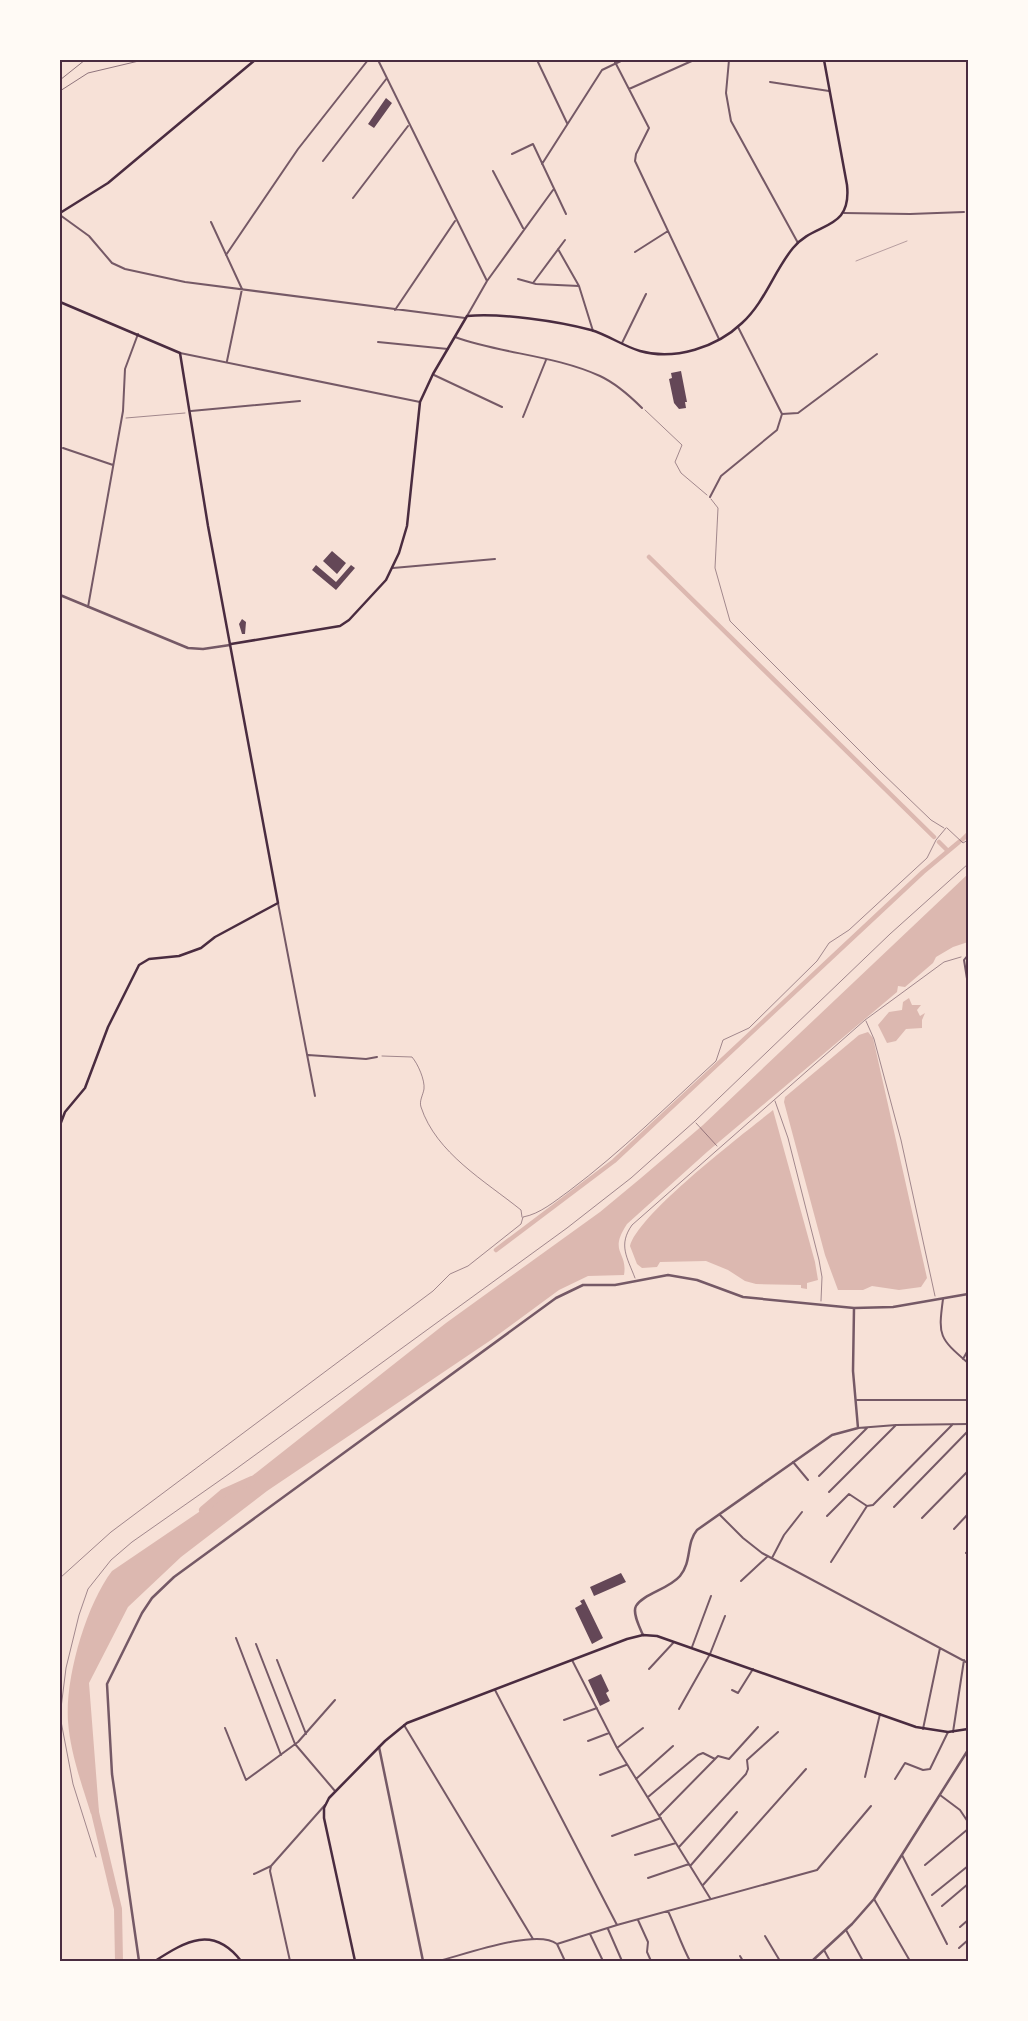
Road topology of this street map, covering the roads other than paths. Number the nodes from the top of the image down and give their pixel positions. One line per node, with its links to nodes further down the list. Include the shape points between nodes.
1 (255, 60): 24 (main road, via 108,183)
2 (368, 60): 35 (street, via 298,149)
3 (378, 60): 10 (street)
4 (537, 60): 14 (street)
5 (623, 60): 9 (street)
6 (694, 60): 12 (street)
7 (729, 60): 32 (street, via 726,93 731,121)
8 (824, 60): 13 (main road)
9 (615, 62): 12 (street); 14 (street, via 602,70)
10 (387, 78): 15 (street); 17 (street)
11 (770, 82): 13 (street)
12 (629, 89): 29 (street, via 649,128 635,160)
13 (829, 91): 23 (main road, via 848,185)
14 (568, 124): 18 (street)
15 (408, 125): 21 (street); 26 (street)
16 (512, 154): 18 (street, via 533,144)
17 (323, 161)
18 (542, 164): 20 (street)
19 (493, 171): 28 (street)
20 (553, 190): 25 (street); 28 (street)
21 (353, 198)
22 (964, 212): 23 (street)
23 (844, 213): 32 (main road)
24 (60, 214): 41 (street, via 88,236 112,263 125,269 186,282)
25 (566, 214)
26 (456, 221): 38 (street); 44 (street)
27 (211, 222): 35 (street)
28 (524, 229): 38 (street)
29 (668, 230): 34 (street); 50 (street)
30 (565, 240): 33 (street)
31 (907, 241): 36 (lane)
32 (798, 243): 46 (main road, via 756,308)
33 (558, 250): 39 (street); 40 (street)
34 (635, 252)
35 (226, 255): 41 (street)
36 (856, 261)
37 (518, 279): 39 (street)
38 (487, 281): 45 (street)
39 (533, 283): 40 (street)
40 (579, 286): 47 (street)
41 (242, 289): 44 (street); 57 (street)
42 (646, 294): 52 (street)
43 (60, 302): 48 (main road)
44 (395, 310): 45 (street)
45 (467, 317): 47 (main road, via 502,317); 49 (main road)
46 (738, 327): 50 (main road); 64 (street)
47 (593, 331): 52 (main road)
48 (138, 334): 54 (main road); 67 (street, via 125,369 122,418)
49 (455, 338): 53 (main road); 56 (street)
50 (719, 339): 52 (main road, via 696,350 675,353 642,351)
51 (378, 342): 53 (street)
52 (622, 343)
53 (448, 350): 58 (main road)
54 (180, 353): 57 (street); 63 (main road)
55 (877, 354): 64 (street, via 798,413)
56 (546, 360): 62 (street, via 610,381); 65 (street)
57 (227, 362): 60 (street)
58 (433, 374): 60 (main road); 61 (street)
59 (300, 401): 63 (street)
60 (420, 402): 70 (main road, via 407,526)
61 (502, 407)
62 (642, 408)
63 (191, 412): 73 (main road, via 208,526)
64 (782, 414): 68 (street, via 777,430 721,476)
65 (523, 417)
66 (63, 448): 67 (street)
67 (114, 465): 72 (street)
68 (710, 498)
69 (496, 559): 70 (street)
70 (392, 568): 73 (main road, via 378,589 340,626)
71 (60, 595): 72 (street)
72 (88, 608): 73 (street, via 188,648)
73 (232, 644): 74 (main road)
74 (278, 903): 77 (street); 80 (main road, via 201,948 179,956 149,959 139,965 112,1019 89,1080 81,1095 65,1112)
75 (967, 956): 76 (street)
76 (968, 985)
77 (308, 1055): 78 (street); 79 (street)
78 (378, 1057)
79 (315, 1096)
80 (60, 1125)
81 (968, 1294): 82 (street)
82 (943, 1299): 83 (street, via 887,1308); 85 (street, via 940,1332)
83 (854, 1308): 87 (street, via 853,1371); 201 (street, via 743,1297 676,1275 615,1285 583,1285 556,1298 164,1585 146,1605 112,1670 106,1691 114,1783)
84 (968, 1350): 85 (street)
85 (963, 1359): 86 (street)
86 (968, 1363)
87 (857, 1400): 88 (street); 92 (street)
88 (968, 1400)
89 (953, 1424): 90 (street); 91 (street); 100 (street, via 872,1505)
90 (968, 1424)
91 (896, 1425): 93 (street); 99 (street)
92 (858, 1428): 93 (street); 95 (street, via 834,1433)
93 (867, 1428): 97 (street)
94 (968, 1431): 101 (street)
95 (793, 1462): 98 (street); 103 (street)
96 (968, 1471): 106 (street)
97 (819, 1476)
98 (808, 1480)
99 (829, 1492)
100 (867, 1506): 105 (street, via 849,1494); 110 (street)
101 (894, 1507)
102 (802, 1512): 109 (street, via 784,1535)
103 (719, 1514): 108 (street, via 743,1538); 114 (street, via 694,1534 688,1563 678,1579 635,1606)
104 (968, 1514): 107 (street)
105 (827, 1516)
106 (922, 1518)
107 (954, 1529)
108 (768, 1556): 109 (street); 111 (street)
109 (772, 1558): 119 (street)
110 (831, 1562)
111 (741, 1581)
112 (711, 1596): 118 (street)
113 (725, 1616): 120 (street)
114 (642, 1635): 116 (main road); 122 (main road)
115 (236, 1638): 151 (street)
116 (674, 1641): 118 (main road); 125 (street)
117 (256, 1644): 146 (street)
118 (692, 1648): 120 (main road)
119 (940, 1648): 123 (street); 139 (street)
120 (710, 1654): 126 (main road); 131 (street)
121 (277, 1660): 144 (street)
122 (572, 1660): 127 (main road); 130 (street)
123 (964, 1660): 124 (street); 142 (street)
124 (968, 1663)
125 (649, 1669)
126 (754, 1669): 128 (street, via 738,1693); 132 (main road)
127 (495, 1690): 134 (main road); 188 (street)
128 (732, 1690)
129 (335, 1700): 144 (street)
130 (597, 1708): 133 (street); 143 (street)
131 (679, 1709)
132 (880, 1714): 139 (main road); 156 (street)
133 (564, 1720)
134 (404, 1726): 148 (main road); 194 (street)
135 (758, 1727): 152 (street, via 729,1759 719,1756)
136 (225, 1728): 151 (street, via 246,1780)
137 (643, 1728): 149 (street)
138 (968, 1728): 142 (main road)
139 (924, 1729): 141 (main road)
140 (778, 1732): 170 (street, via 747,1760 746,1774)
141 (948, 1732): 142 (main road); 157 (street, via 930,1769 923,1770 905,1763)
142 (953, 1732)
143 (610, 1733): 145 (street); 149 (street)
144 (306, 1734): 146 (street)
145 (588, 1741)
146 (295, 1744): 151 (street); 159 (street)
147 (672, 1746): 158 (street)
148 (379, 1747): 159 (main road); 206 (street)
149 (617, 1748): 153 (street)
150 (968, 1750): 160 (street)
151 (281, 1755)
152 (715, 1759): 161 (street, via 698,1755); 165 (street)
153 (627, 1764): 155 (street); 158 (street)
154 (806, 1769): 180 (street)
155 (600, 1775)
156 (865, 1777)
157 (896, 1778)
158 (636, 1779): 161 (street)
159 (336, 1791): 162 (main road)
160 (940, 1795): 166 (street, via 960,1810); 171 (street)
161 (648, 1797): 165 (street)
162 (325, 1805): 175 (street); 205 (main road)
163 (871, 1806): 182 (street, via 817,1870)
164 (737, 1812): 173 (street)
165 (660, 1817): 168 (street); 169 (street)
166 (968, 1822)
167 (968, 1829): 174 (street)
168 (612, 1836)
169 (676, 1843): 170 (street); 172 (street)
170 (679, 1847): 173 (street)
171 (902, 1855): 183 (street); 197 (street)
172 (635, 1856)
173 (690, 1865): 178 (street); 180 (street)
174 (926, 1865)
175 (271, 1866): 177 (street); 204 (street)
176 (968, 1866): 181 (street)
177 (254, 1874)
178 (648, 1878)
179 (968, 1884): 184 (street)
180 (703, 1885): 182 (street)
181 (932, 1896)
182 (711, 1898): 185 (street)
183 (874, 1899): 191 (street); 218 (street)
184 (942, 1906)
185 (668, 1911): 186 (street); 212 (street)
186 (638, 1920): 188 (street); 211 (street, via 648,1942 647,1952)
187 (968, 1920): 189 (street)
188 (617, 1925): 190 (street)
189 (960, 1927)
190 (608, 1928): 192 (street); 210 (street)
191 (846, 1930): 199 (street); 217 (street)
192 (590, 1934): 196 (street); 209 (street)
193 (766, 1936): 214 (street)
194 (533, 1939): 196 (street); 207 (street)
195 (968, 1940): 198 (street)
196 (557, 1944): 208 (street)
197 (947, 1944)
198 (959, 1948)
199 (824, 1950): 215 (street); 216 (street)
200 (740, 1956): 213 (street)
201 (139, 1961)
202 (154, 1961): 203 (main road, via 180,1945 206,1940 226,1945)
203 (241, 1961)
204 (290, 1961)
205 (355, 1961)
206 (423, 1961)
207 (438, 1961)
208 (565, 1961)
209 (603, 1961)
210 (622, 1961)
211 (651, 1961)
212 (690, 1961)
213 (743, 1961)
214 (780, 1961)
215 (812, 1961)
216 (830, 1961)
217 (863, 1961)
218 (910, 1961)

